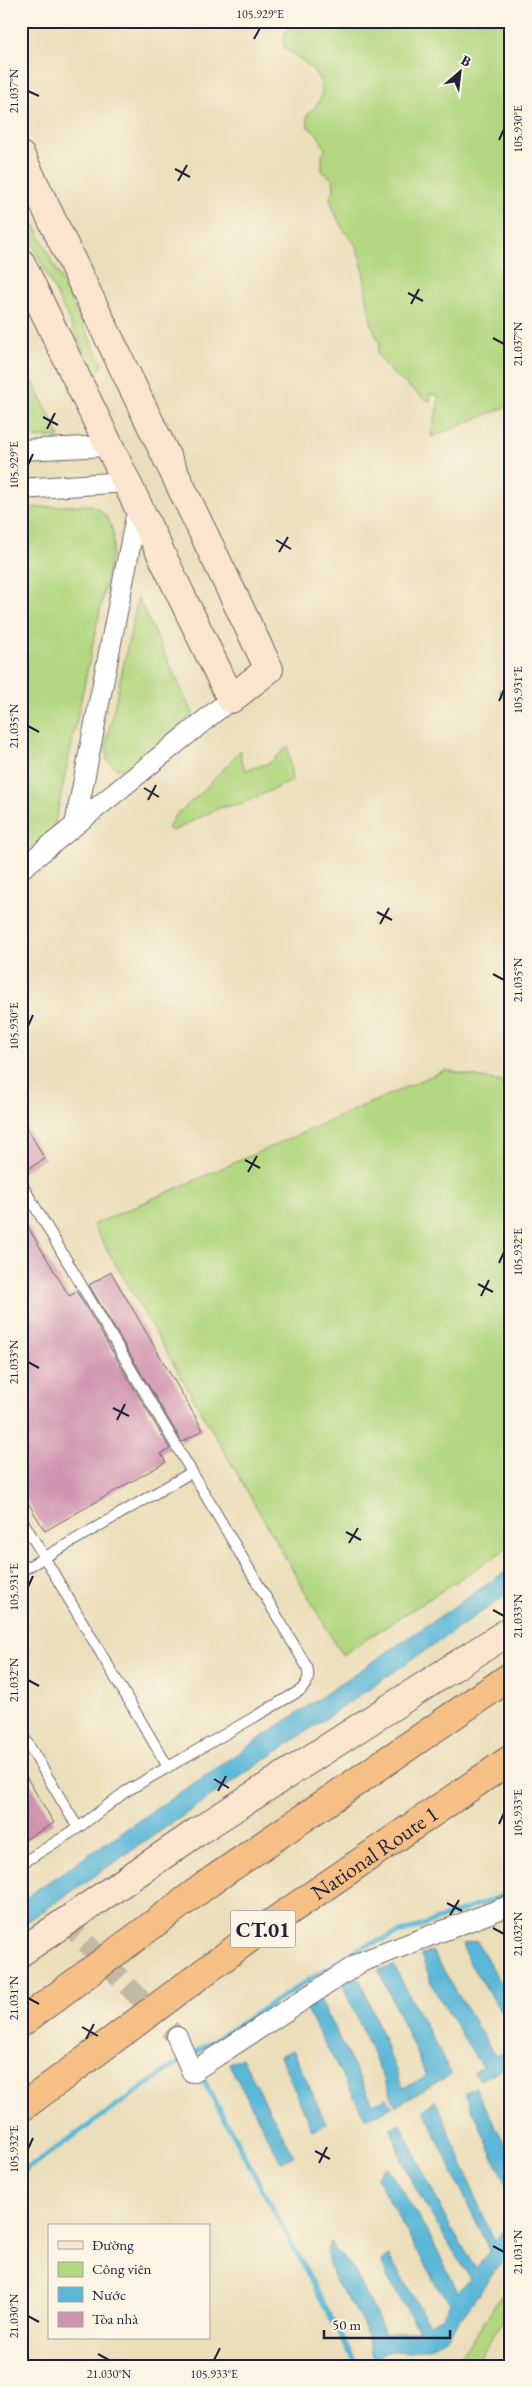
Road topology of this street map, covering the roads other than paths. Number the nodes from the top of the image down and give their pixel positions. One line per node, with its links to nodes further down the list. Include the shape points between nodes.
1 (21, 156): 8 (main road, via 269,669)
2 (21, 263): 3 (main road)
3 (109, 446): 4 (street); 5 (main road)
4 (21, 450)
5 (127, 482): 6 (street); 7 (main road)
6 (21, 489)
7 (138, 506): 8 (main road); 9 (street)
8 (231, 699): 9 (street)
9 (75, 825): 10 (street)
10 (21, 869)
11 (21, 1183): 12 (lane)
12 (192, 1472): 14 (lane); 20 (lane, via 309,1675 301,1690)
13 (21, 1518): 14 (lane)
14 (45, 1558): 15 (lane); 20 (lane)
15 (21, 1571)
16 (511, 1630): 24 (main road, via 200,1830)
17 (511, 1676): 25 (highway, via 214,1880)
18 (21, 1732): 21 (lane)
19 (511, 1759): 27 (highway, National Route 1 / CT.01, via 254,1935)
20 (168, 1767): 21 (lane, via 125,1792)
21 (78, 1828): 22 (lane)
22 (21, 1864)
23 (511, 1905): 26 (street, via 361,1962 192,2072)
24 (21, 1952)
25 (21, 2023)
26 (177, 2037)
27 (21, 2108)

